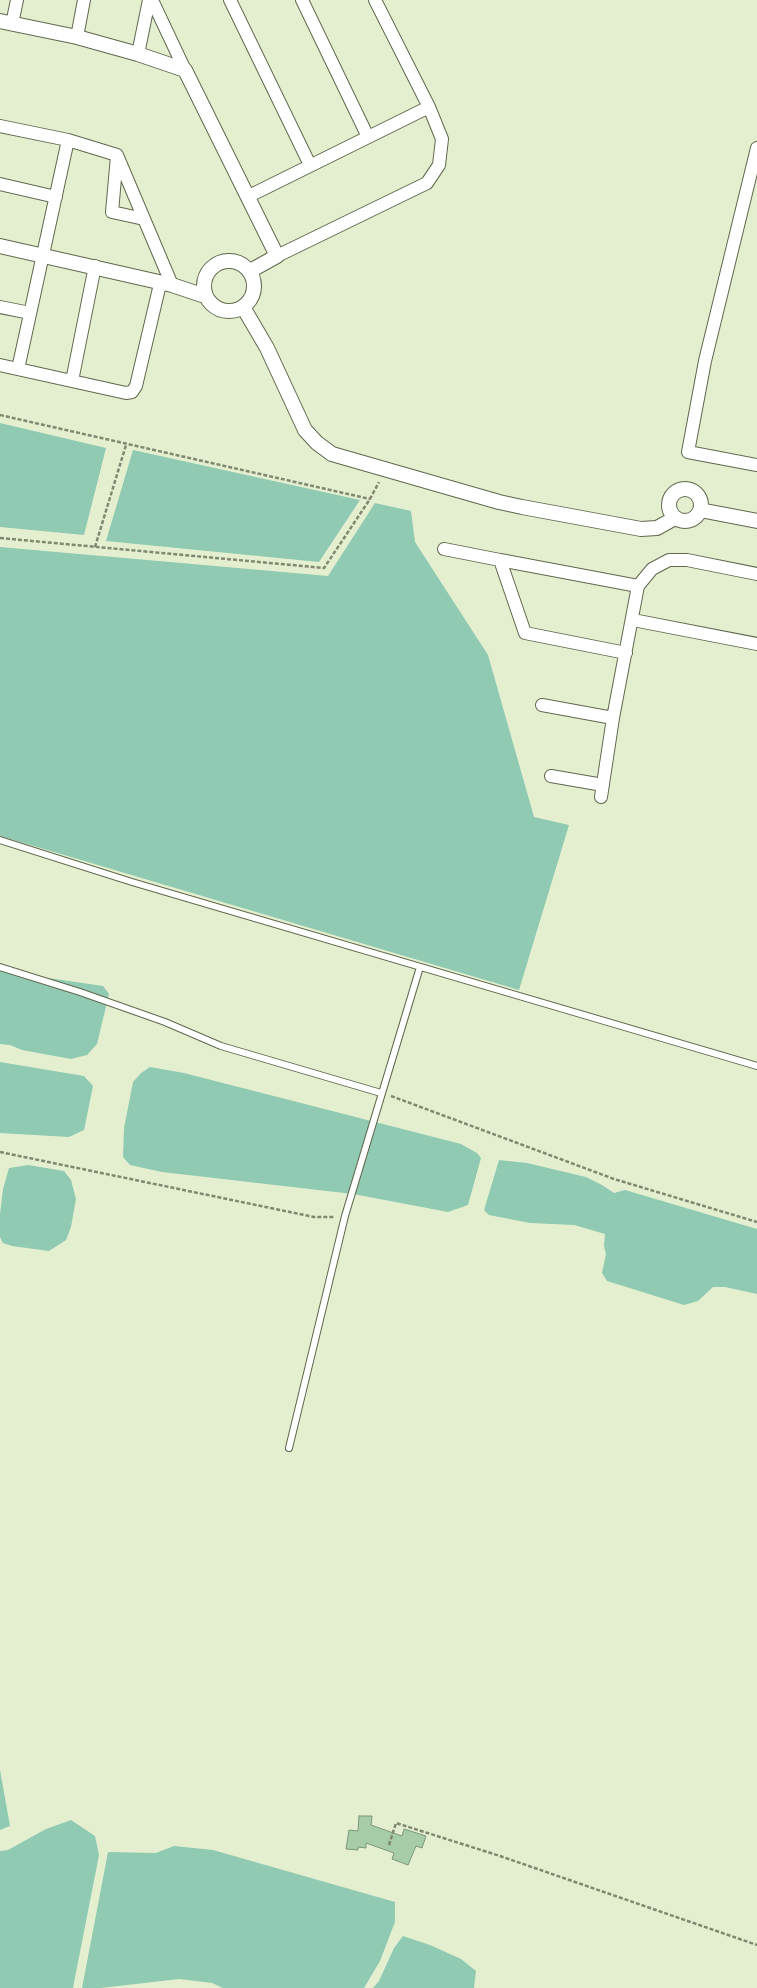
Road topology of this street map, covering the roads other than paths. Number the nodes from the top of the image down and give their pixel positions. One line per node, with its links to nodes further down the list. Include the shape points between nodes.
1 (17, 0): 8 (street)
2 (84, 0): 9 (street)
3 (149, 0): 10 (street)
4 (152, 0): 11 (street)
5 (230, 0): 18 (street)
6 (302, 0): 14 (street)
7 (375, 0): 12 (street)
8 (6, 23): 9 (street)
9 (77, 37): 10 (street)
10 (138, 54): 11 (street)
11 (185, 70): 21 (street)
12 (429, 107): 14 (street); 25 (street, via 442,139 439,165 427,183)
13 (0, 126): 15 (street)
14 (368, 137): 18 (street)
15 (68, 140): 17 (street); 20 (street)
16 (757, 148): 36 (street, via 704,361 688,452)
17 (117, 155): 22 (street); 22 (street, via 112,212)
18 (310, 165): 21 (street)
19 (0, 184): 20 (street)
20 (56, 196): 24 (street)
21 (249, 196): 25 (street)
22 (144, 219): 28 (street)
23 (0, 246): 24 (street)
24 (43, 255): 26 (street); 32 (street)
25 (277, 256): 27 (street)
26 (95, 266): 28 (street); 35 (street)
27 (250, 271): 29 (street, via 236,261 220,262 208,273 204,281); 31 (street, via 254,290 249,302)
28 (166, 285): 29 (street); 35 (street, via 132,392 126,393)
29 (206, 296): 31 (street, via 212,305 219,309 236,311)
30 (0, 307): 32 (street)
31 (243, 307): 38 (street, via 267,348 305,430 332,454 499,502 641,529 657,528)
32 (30, 313): 34 (street)
33 (0, 365): 34 (street)
34 (18, 369): 35 (street)
35 (72, 381)
36 (757, 465)
37 (700, 510): 38 (street, via 692,519 686,521); 38 (street, via 696,494 684,489 677,491 669,501 669,508); 39 (street)
38 (675, 518)
39 (757, 521)
40 (444, 549): 41 (street)
41 (500, 560): 43 (street); 46 (street, via 525,633)
42 (757, 574): 43 (street, via 687,560 669,560 652,569)
43 (638, 586): 44 (street)
44 (633, 620): 45 (street); 46 (street)
45 (757, 644)
46 (626, 653): 48 (street)
47 (542, 705): 48 (street)
48 (613, 718): 49 (street, via 602,791)
49 (551, 776)
50 (0, 840): 51 (lane, via 139,884)
51 (420, 966): 53 (lane); 54 (lane)
52 (0, 967): 54 (lane, via 165,1022 221,1046)
53 (757, 1066)
54 (381, 1092): 55 (lane, via 345,1216)
55 (289, 1448)

